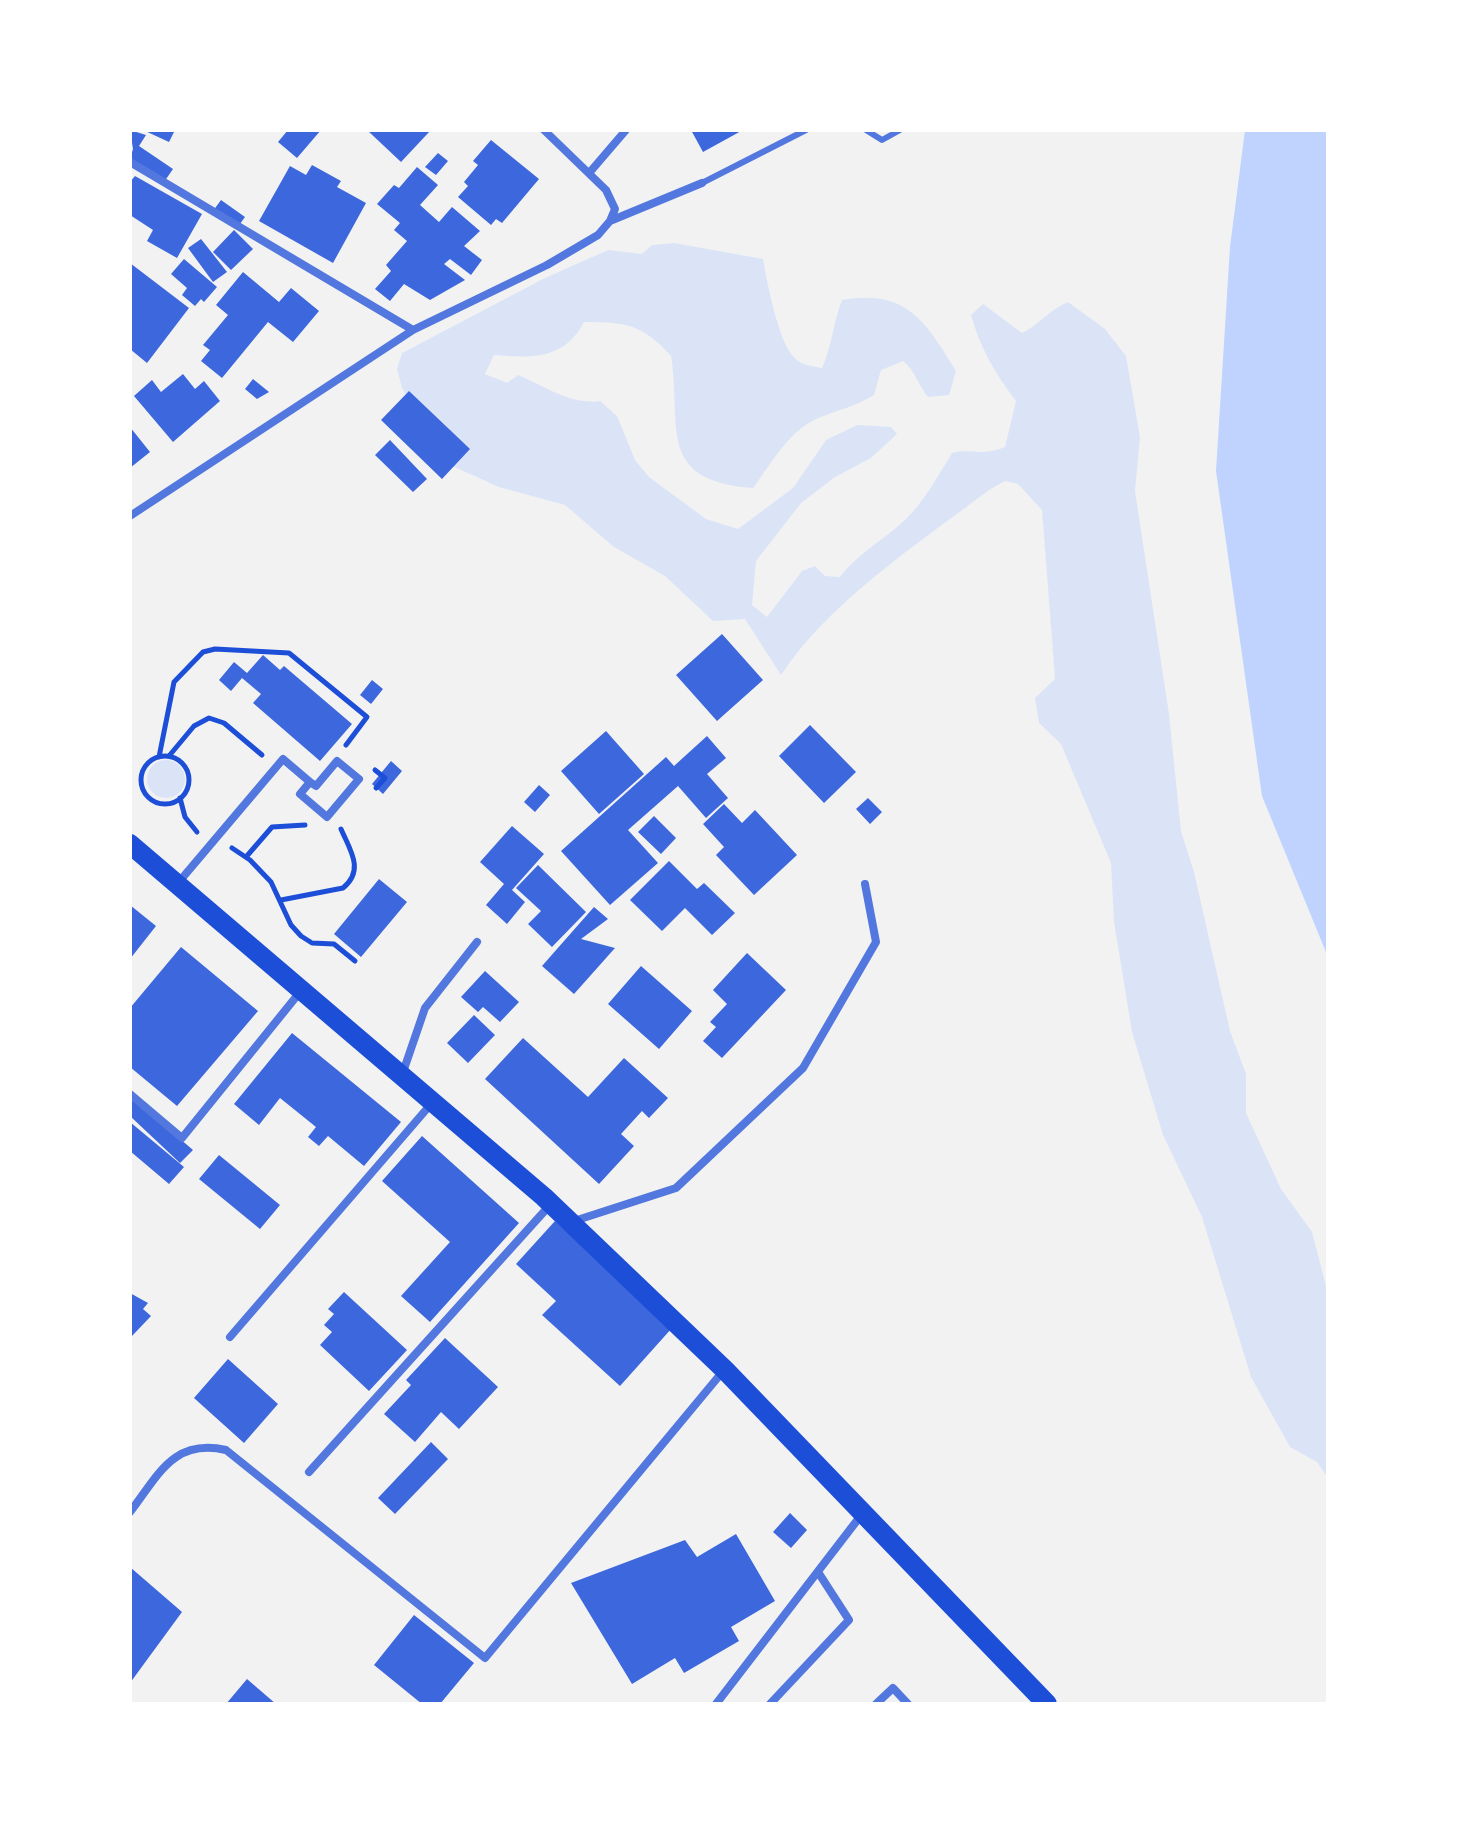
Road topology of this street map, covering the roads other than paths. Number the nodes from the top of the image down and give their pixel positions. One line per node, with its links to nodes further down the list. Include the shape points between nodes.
1 (544, 130): 7 (street)
2 (626, 130): 7 (street)
3 (806, 130): 8 (lane)
4 (866, 130): 5 (lane, via 882,140)
5 (900, 130)
6 (130, 162): 10 (street)
7 (590, 172): 9 (street, via 615,209)
8 (702, 183): 9 (street)
9 (610, 221): 10 (street, via 598,235 547,265)
10 (413, 330): 11 (street)
11 (130, 516)
12 (310, 782): 12 (street, via 316,786 337,761 359,779 327,817 300,794); 14 (street, via 283,759)
13 (130, 844): 14 (main road)
14 (177, 884): 17 (main road)
15 (865, 884): 22 (street, via 876,942 803,1068 676,1188)
16 (477, 942): 18 (street, via 425,1008)
17 (303, 988): 18 (main road); 19 (street, via 182,1138)
18 (402, 1075): 20 (main road)
19 (130, 1094)
20 (433, 1102): 21 (main road); 23 (street)
21 (551, 1204): 22 (main road); 25 (street)
22 (571, 1223): 24 (main road)
23 (230, 1337)
24 (725, 1370): 26 (street, via 485,1658 226,1450 204,1445 172,1459); 27 (main road)
25 (309, 1472)
26 (130, 1512)
27 (862, 1513): 28 (street); 33 (main road)
28 (818, 1572): 29 (street); 30 (street, via 849,1620)
29 (716, 1704)
30 (770, 1704)
31 (876, 1704): 32 (street, via 893,1688)
32 (908, 1704)
33 (1047, 1704)

